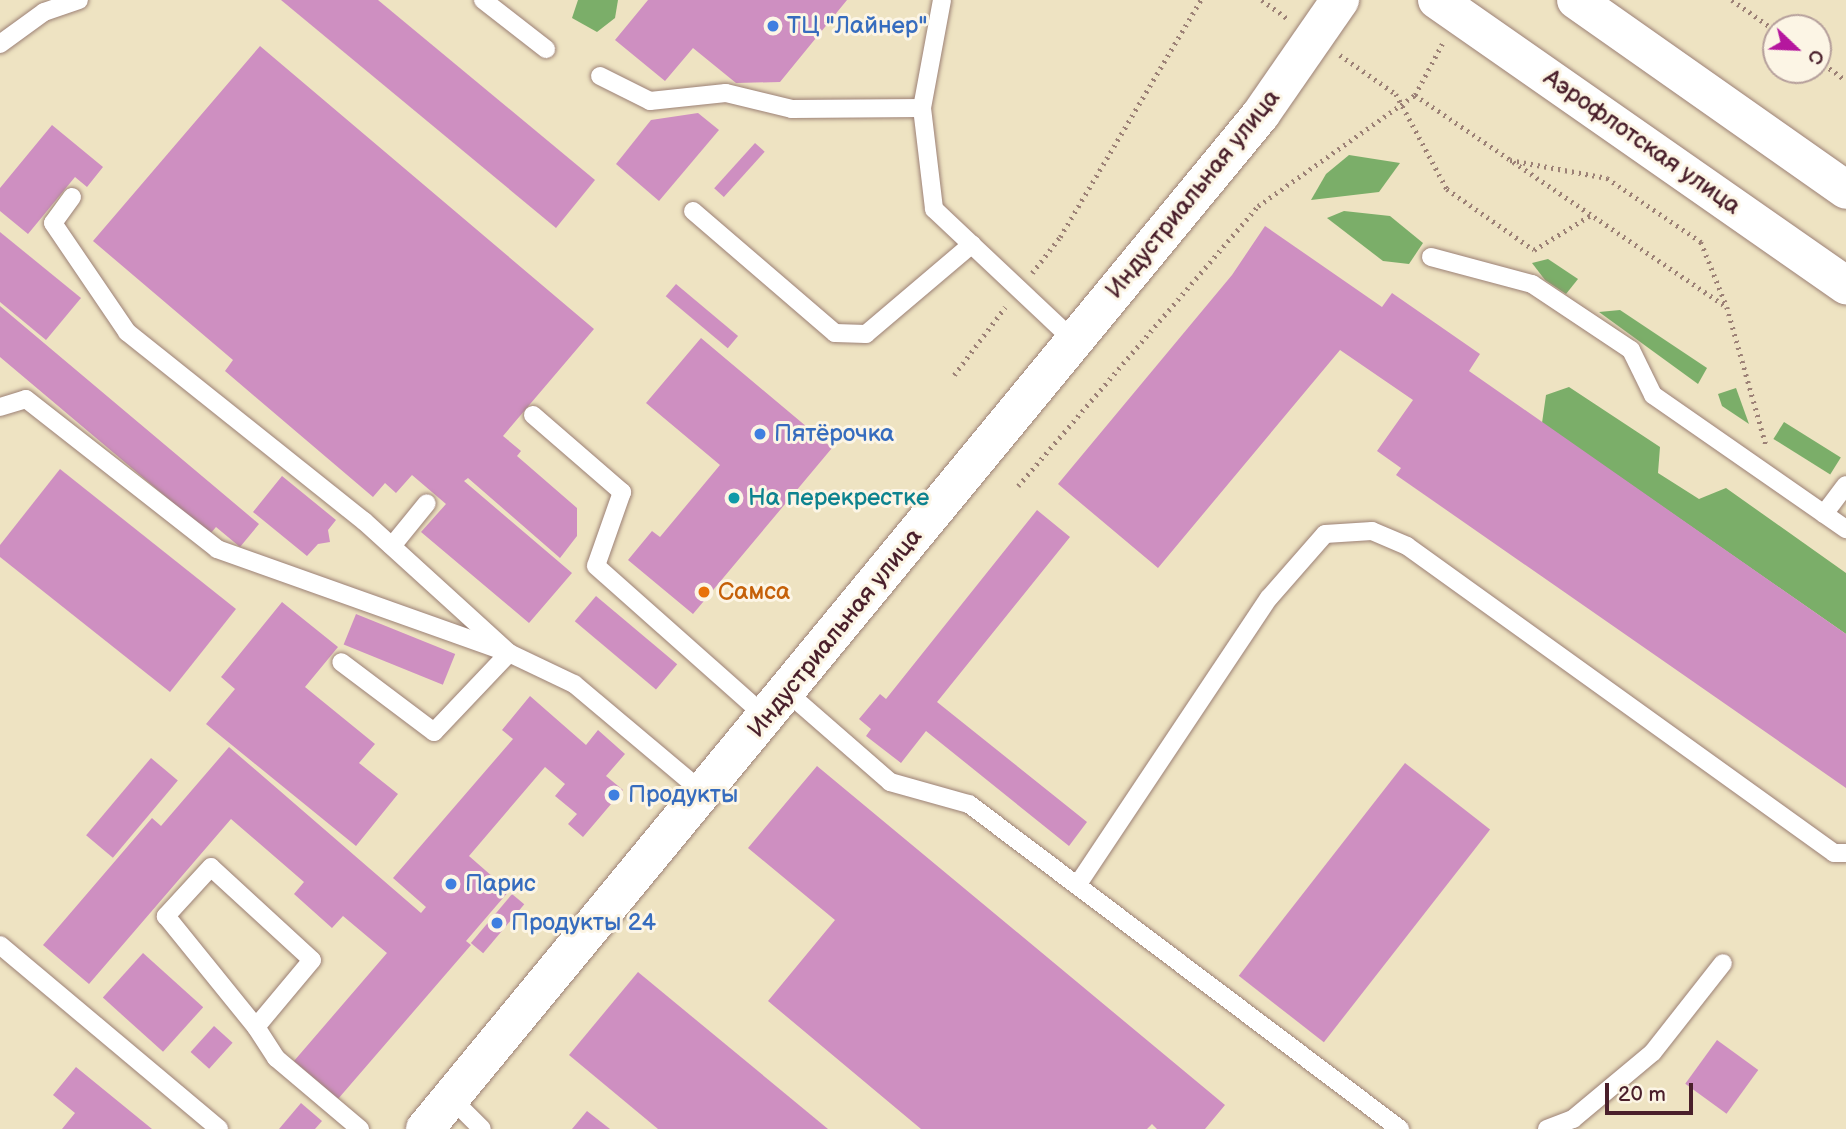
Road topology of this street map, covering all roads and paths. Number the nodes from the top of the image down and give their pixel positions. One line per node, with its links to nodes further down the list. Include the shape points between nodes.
1 (79, 0): 12 (lane, via 44,12)
2 (483, 0): 13 (lane)
3 (942, 0): 17 (lane)
4 (1201, 0): 26 (path, via 1060,237)
5 (1262, 0): 11 (path)
6 (1340, 0): 11 (main road, Индустриальная улица)
7 (1576, 0): 19 (main road)
8 (1732, 0): 10 (path)
9 (1447, 7): 15 (path); 25 (main road, Аэрофлотская улица)
10 (1762, 21)
11 (1317, 38): 16 (path, via 1396,94); 28 (main road, Индустриальная улица, via 1262,114)
12 (0, 44)
13 (546, 49)
14 (600, 76): 17 (lane, via 650,101 726,93 792,109)
15 (1415, 95): 16 (path); 18 (path)
16 (1401, 105): 22 (path, via 1447,189 1534,250); 34 (path, via 1258,206)
17 (922, 108): 23 (lane, via 934,209)
18 (1510, 160): 22 (path); 27 (path, via 1607,178 1701,242)
19 (1846, 190)
20 (72, 197): 38 (lane, via 53,223 127,332)
21 (693, 211): 23 (lane, via 835,333 866,334)
22 (1591, 215): 27 (path)
23 (972, 244): 26 (lane)
24 (1432, 257): 32 (lane, via 1532,284 1632,350 1653,395)
25 (1846, 285)
26 (1019, 288): 28 (lane); 29 (path)
27 (1727, 307): 32 (path)
28 (1073, 340): 41 (main road, Индустриальная улица)
29 (954, 375)
30 (0, 407): 39 (lane, via 26,399 217,549)
31 (533, 415): 41 (lane, via 622,492 596,566)
32 (1776, 481): 36 (lane)
33 (1846, 485): 36 (lane)
34 (1018, 486)
35 (427, 503): 38 (lane)
36 (1824, 514): 37 (lane)
37 (1846, 529)
38 (392, 546): 39 (lane)
39 (509, 653): 40 (lane, via 434,732); 42 (lane, via 574,684)
40 (341, 662)
41 (777, 705): 42 (main road, Индустриальная улица); 44 (lane, via 890,782 969,804)
42 (704, 793): 48 (main road, Индустриальная улица)
43 (1846, 853): 44 (lane, via 1834,853 1407,545 1372,531 1325,534 1269,598)
44 (1078, 884): 53 (lane)
45 (0, 945): 49 (lane)
46 (1723, 963): 54 (lane, via 1653,1052 1573,1119)
47 (256, 1027): 47 (lane, via 166,916 211,867 312,960); 50 (lane, via 276,1058)
48 (452, 1099): 51 (main road, Индустриальная улица); 52 (lane)
49 (219, 1129)
50 (360, 1129)
51 (425, 1129)
52 (482, 1129)
53 (1400, 1129)
54 (1547, 1129)

